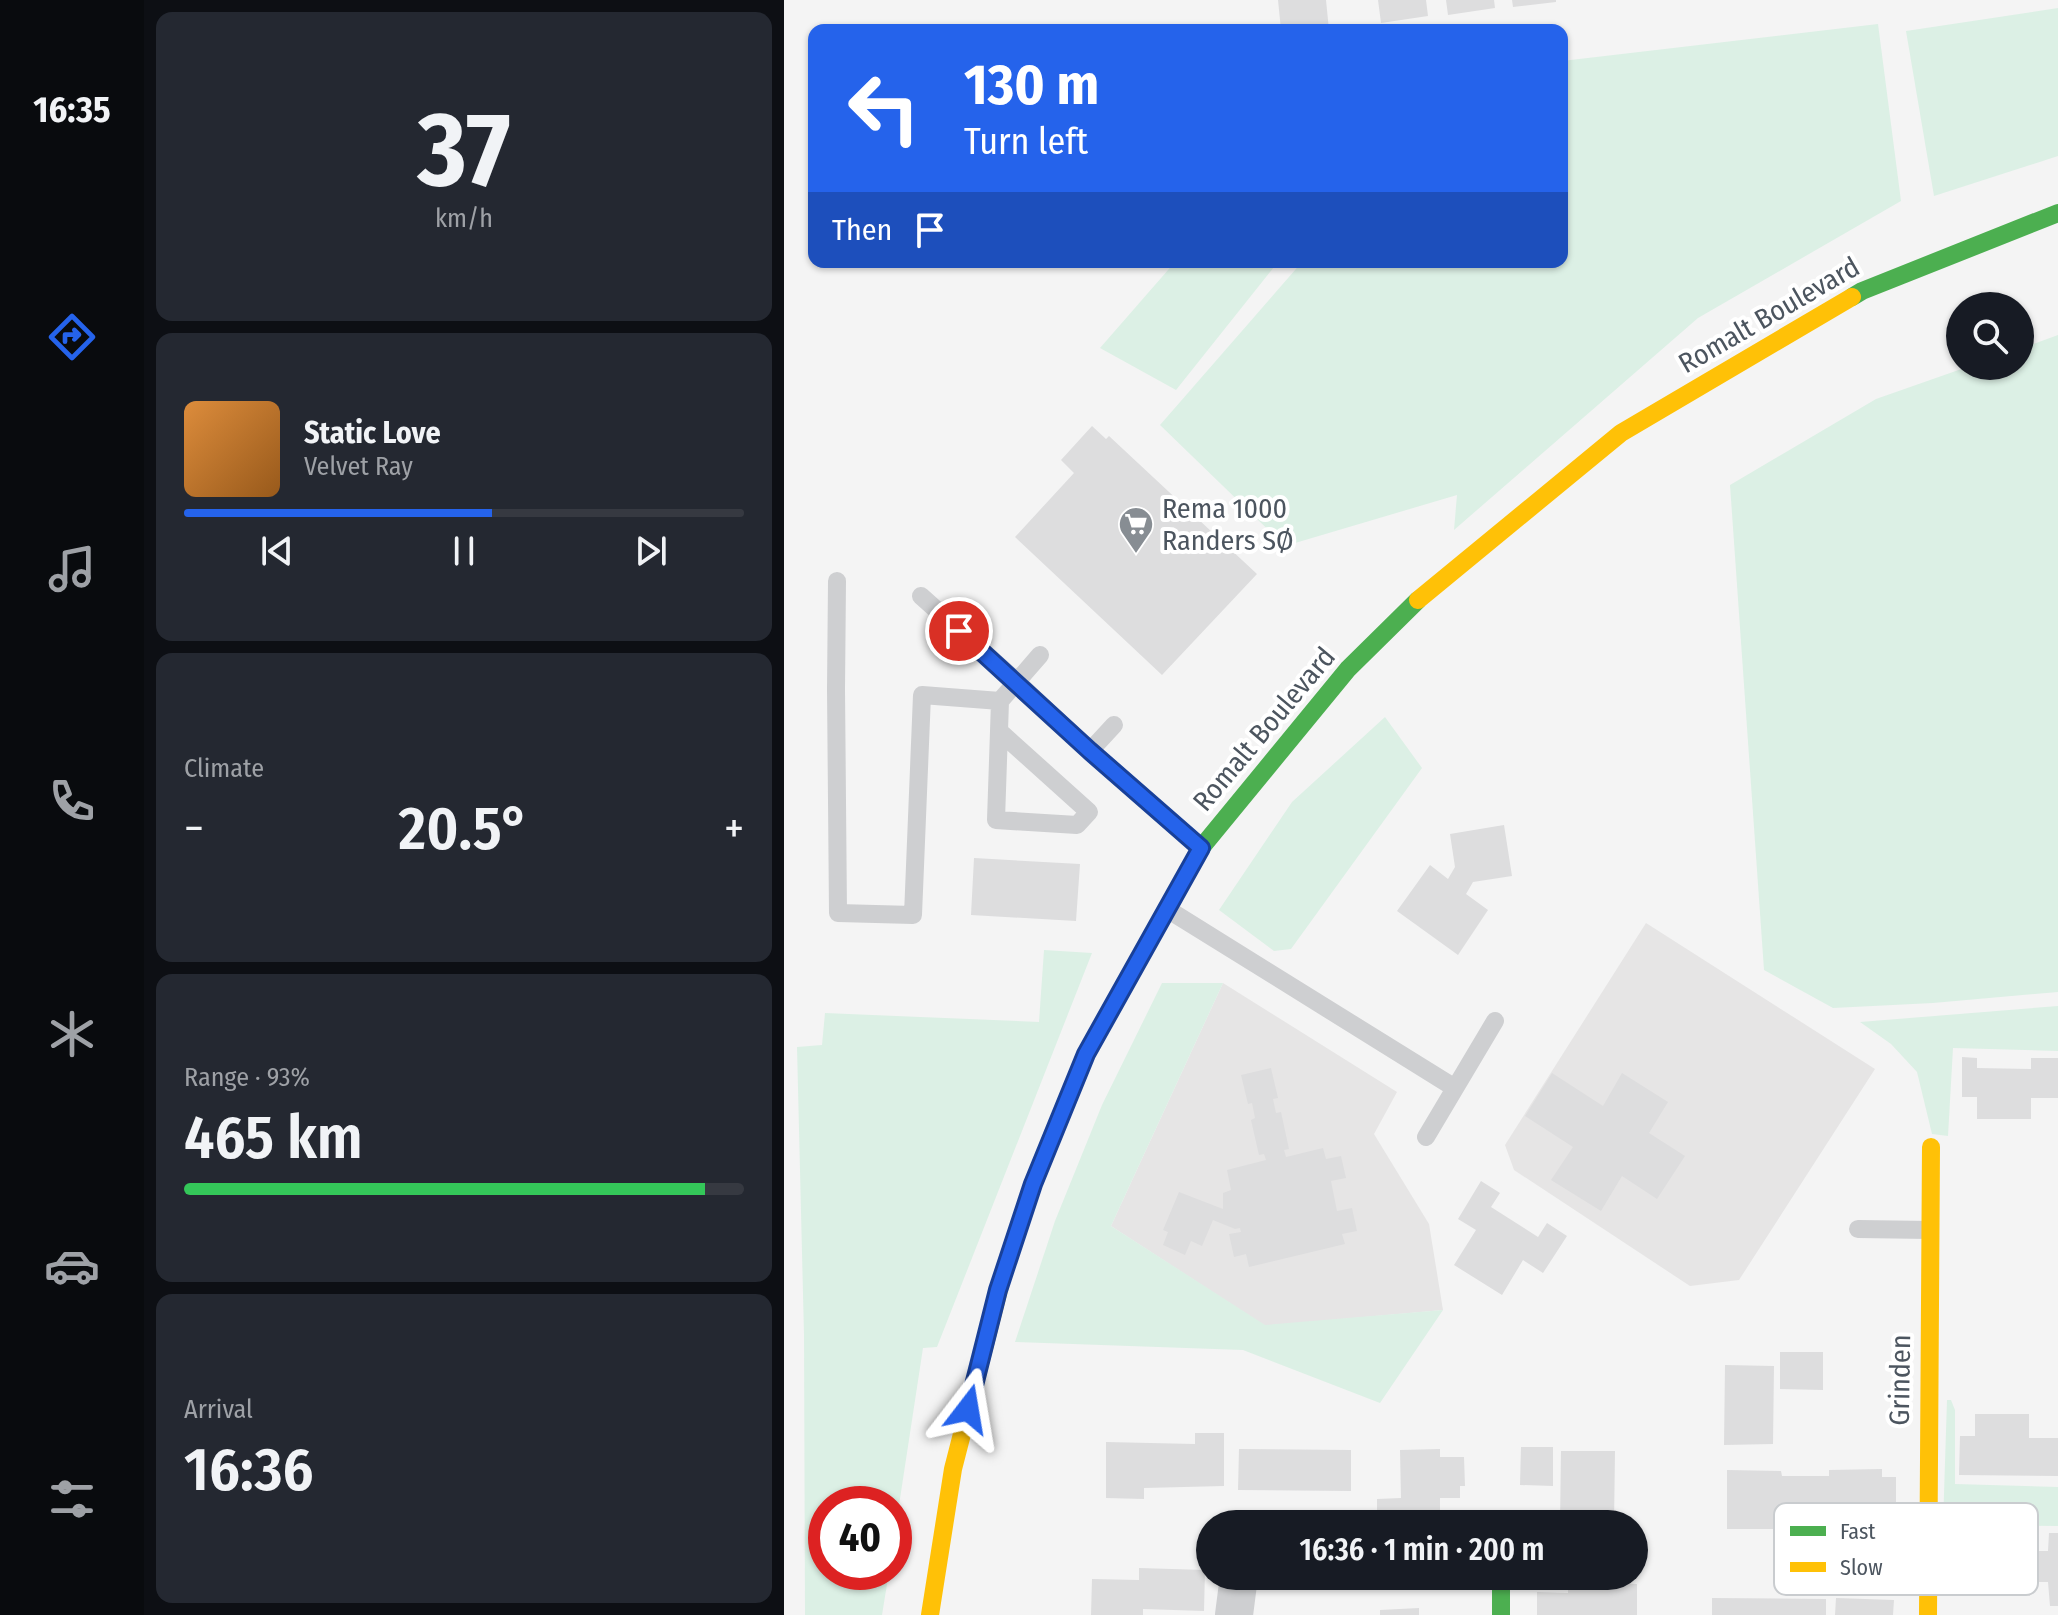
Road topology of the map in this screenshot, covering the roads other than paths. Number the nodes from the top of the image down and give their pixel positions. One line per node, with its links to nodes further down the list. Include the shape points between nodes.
1 (2058, 213): 10 (street, Romalt Boulevard, via 1862,291 1621,433 1429,589 1348,669)
2 (837, 581): 6 (lane, via 838,913 913,915 922,695)
3 (921, 596): 5 (lane)
4 (1040, 655): 5 (lane)
5 (1017, 682): 6 (lane); 9 (lane)
6 (1000, 701): 8 (lane)
7 (1114, 725): 9 (lane)
8 (999, 731): 8 (lane, via 1089,812 1077,825 996,820)
9 (1090, 751): 10 (lane)
10 (1201, 848): 11 (street, Romalt Boulevard)
11 (1167, 909): 13 (lane); 22 (street, Romalt Boulevard, via 1086,1054 1033,1184 998,1290 953,1469)
12 (1495, 1021): 13 (lane)
13 (1455, 1088): 14 (lane)
14 (1426, 1137)
15 (1931, 1147): 17 (street, Grinden)
16 (1858, 1229): 17 (lane)
17 (1930, 1230): 18 (street, Grinden)
18 (1927, 1503)
19 (1237, 1590): 23 (street)
20 (1501, 1590): 24 (street)
21 (1928, 1595): 25 (street, Grinden)
22 (930, 1615)
23 (1234, 1615)
24 (1501, 1615)
25 (1928, 1615)

